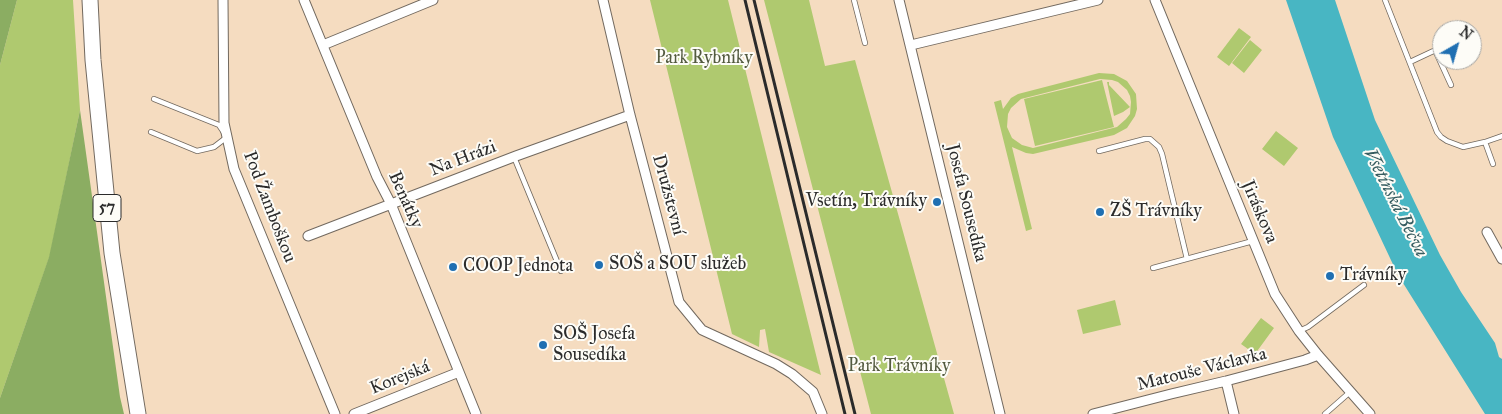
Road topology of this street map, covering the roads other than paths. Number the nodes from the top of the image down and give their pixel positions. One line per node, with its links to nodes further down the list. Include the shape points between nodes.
1 (90, 0): 41 (main road, 57, via 92,60 112,253)
2 (222, 0): 22 (street, Pod Žamboškou)
3 (304, 0): 12 (street, Benátky)
4 (433, 0): 12 (street)
5 (603, 0): 19 (street, Družstevní)
6 (854, 0): 11 (lane)
7 (899, 0): 13 (street, Josefa Sousedíka)
8 (1098, 0): 13 (street)
9 (1155, 0): 30 (street, Jiráskova)
10 (1385, 0): 15 (lane)
11 (864, 43)
12 (323, 45): 27 (street, Benátky)
13 (911, 45): 46 (street, Josefa Sousedíka)
14 (1432, 51): 15 (lane)
15 (1410, 62): 23 (lane, via 1440,137 1463,147)
16 (1445, 70): 17 (lane)
17 (1452, 85)
18 (154, 99): 22 (lane, via 219,125)
19 (630, 115): 25 (street, Na Hrázi); 45 (street, Družstevní, via 679,302 702,330 792,374 813,392)
20 (151, 132): 22 (lane, via 197,151 214,147)
21 (1502, 136): 23 (lane)
22 (227, 137): 42 (street, Pod Žamboškou, via 234,169)
23 (1485, 142): 26 (lane)
24 (1099, 151): 31 (lane, via 1145,139 1159,147)
25 (514, 157): 27 (street, Na Hrázi); 34 (lane)
26 (1493, 164)
27 (391, 204): 29 (street, Na Hrázi); 38 (street, Benátky)
28 (1487, 232): 32 (street)
29 (308, 236)
30 (1254, 241): 31 (lane); 36 (street, Jiráskova, via 1275,294)
31 (1187, 259): 33 (lane)
32 (1502, 259)
33 (1154, 268)
34 (561, 271)
35 (1364, 285): 36 (lane)
36 (1299, 331): 37 (street, Jiráskova)
37 (1318, 355): 39 (street, Matouše Václavka); 40 (street, Jiráskova)
38 (459, 372): 43 (street, Korejská); 44 (street, Benátky)
39 (1226, 381): 47 (street, Matouše Václavka); 48 (street)
40 (1350, 392): 49 (lane); 50 (street, Jiráskova)
41 (138, 414)
42 (335, 414)
43 (354, 414)
44 (476, 414)
45 (822, 414)
46 (1000, 414)
47 (1093, 414)
48 (1234, 414)
49 (1325, 414)
50 (1370, 414)

